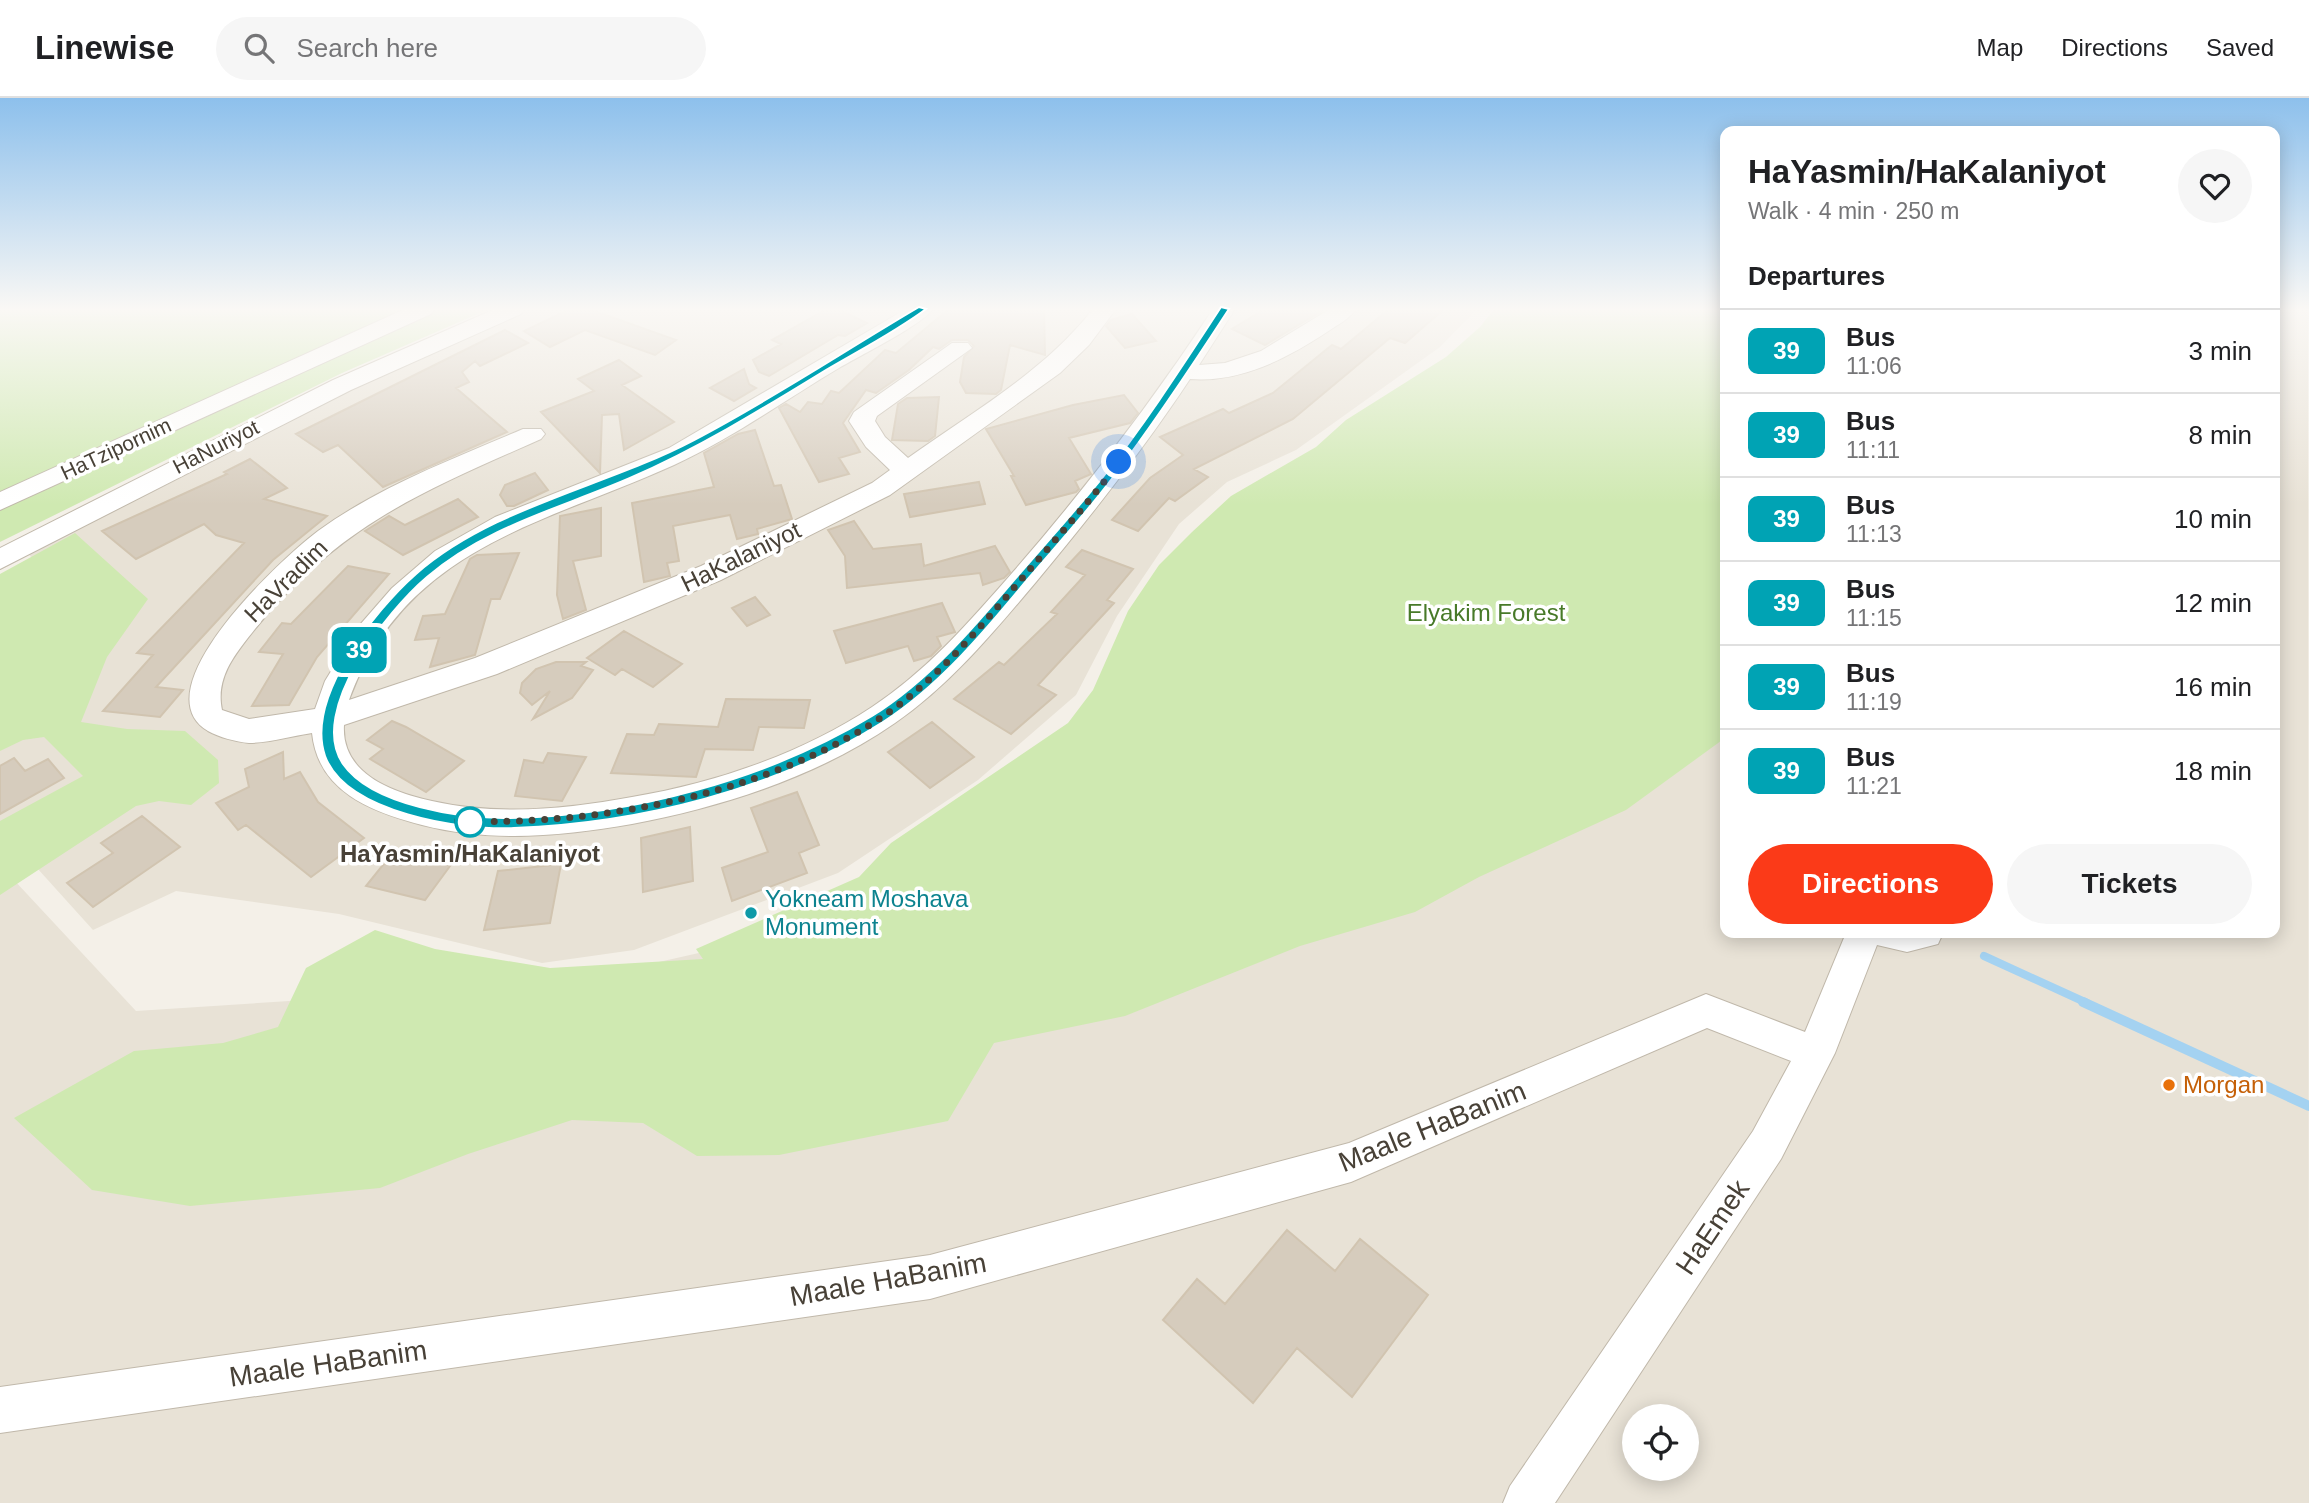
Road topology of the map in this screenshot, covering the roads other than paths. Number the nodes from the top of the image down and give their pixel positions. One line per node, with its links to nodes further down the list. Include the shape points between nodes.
1 (279, 375): 9 (street, HaTzipornim)
2 (365, 375): 10 (street, HaNuriyot)
3 (812, 375): 11 (street, via 698,442 490,530 453,551 388,608 360,648)
4 (921, 375): 8 (street, via 866,412 862,421)
5 (1042, 375): 8 (street, HaKalaniyot)
6 (1181, 375): 11 (street, via 1107,478 944,665 879,718 796,761 735,783 623,811 510,823 457,821 410,809 340,771 331,753)
7 (532, 434): 11 (street, HaVradim, via 401,493 334,533 272,589 220,650 205,681 208,716 225,726 249,731)
8 (907, 471): 11 (street, HaKalaniyot, via 881,489 675,589 486,666)
9 (0, 502)
10 (0, 560)
11 (327, 719)
12 (1862, 938): 13 (street, HaEmek)
13 (1816, 1053): 14 (street, Maale HaBanim, via 1706,1011 1351,1163 930,1277); 15 (street, HaEmek, via 1767,1145)
14 (0, 1410)
15 (1527, 1503)

